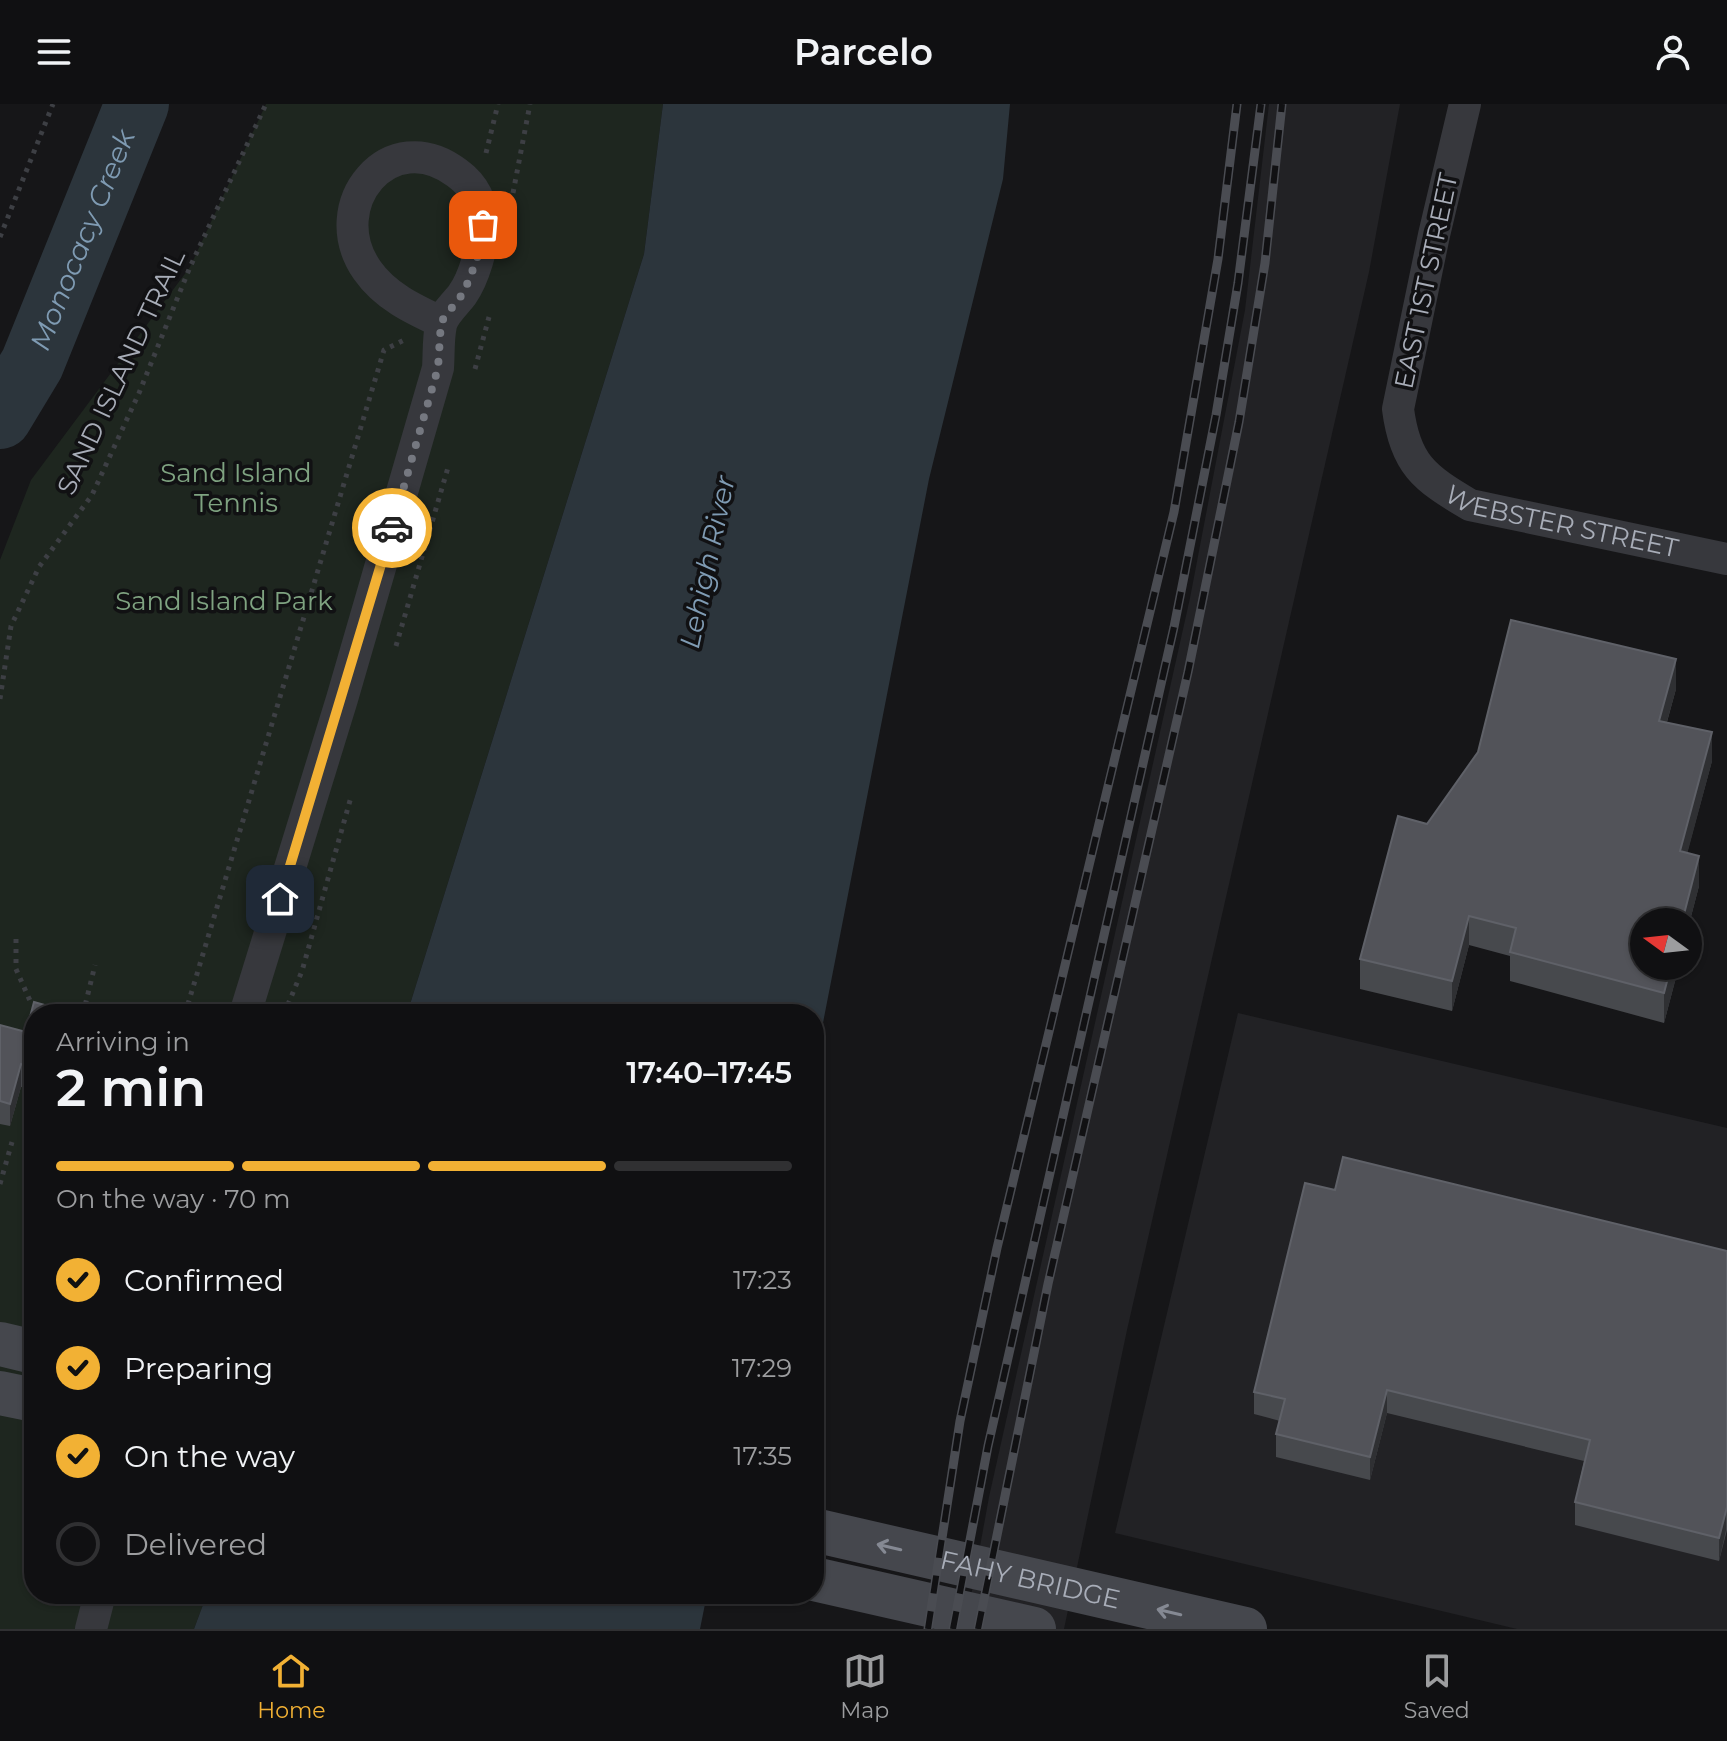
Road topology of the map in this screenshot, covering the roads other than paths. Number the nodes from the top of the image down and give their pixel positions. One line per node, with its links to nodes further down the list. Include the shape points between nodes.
1 (1465, 104): 3 (street, EAST 1ST STREET, via 1398,409)
2 (441, 322): 2 (street, via 394,297 358,253 353,212 360,189 397,159 435,161 475,188 483,225 477,259 464,292); 5 (street, via 438,368)
3 (1411, 458): 4 (street, WEBSTER STREET, via 1437,485 1470,505)
4 (1727, 559)
5 (248, 1004)
6 (0, 1344): 7 (main road)
7 (24, 1350)
8 (0, 1393): 9 (main road)
9 (24, 1398)
10 (824, 1532): 15 (main road, FAHY BRIDGE, one-way to 10)
11 (824, 1581): 14 (main road, FAHY BRIDGE)
12 (97, 1604): 13 (street)
13 (91, 1629)
14 (1034, 1629)
15 (1245, 1629)

